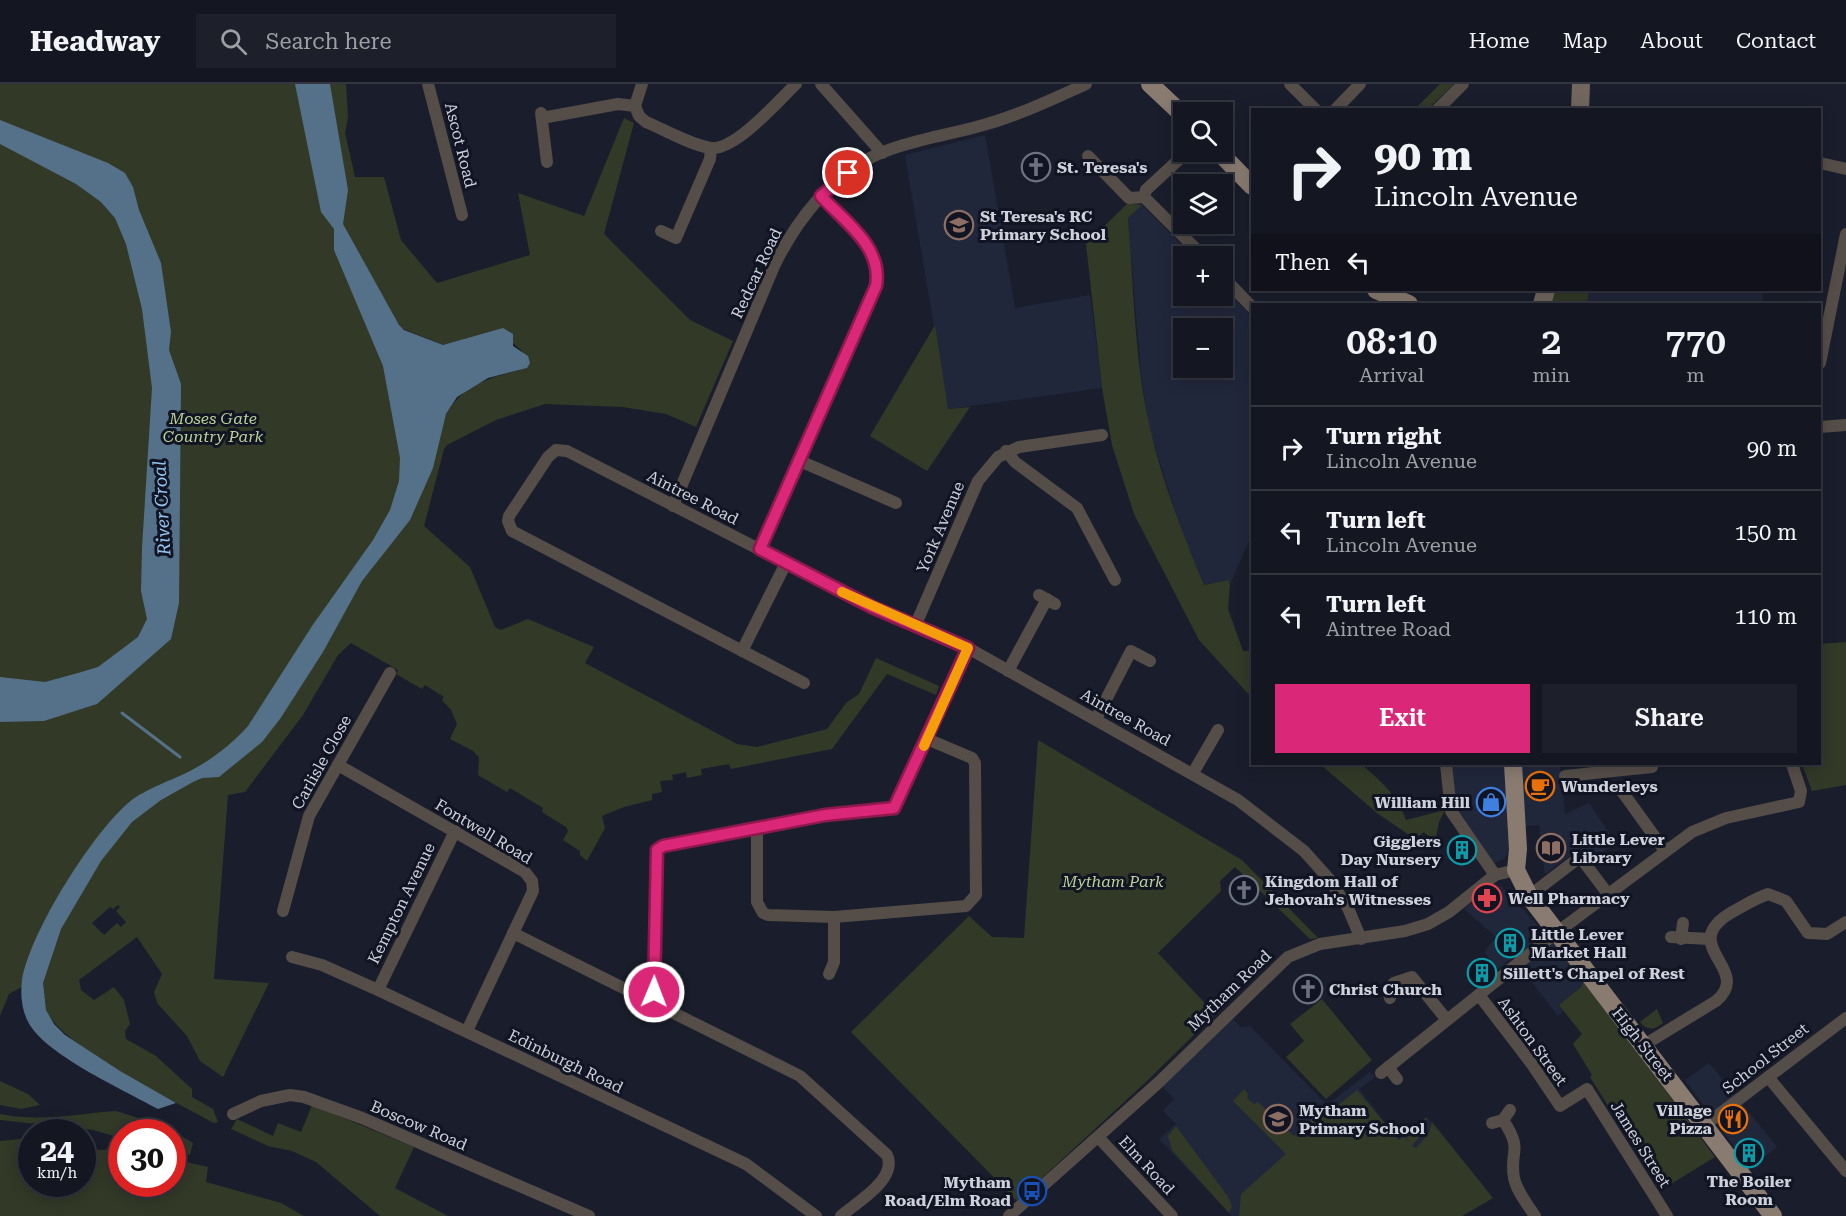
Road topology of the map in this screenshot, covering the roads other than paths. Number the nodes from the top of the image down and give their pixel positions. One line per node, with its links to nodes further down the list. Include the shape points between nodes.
1 (429, 84): 28 (street, Ascot Road)
2 (642, 84): 11 (street)
3 (796, 84): 17 (street, via 735,140)
4 (821, 84): 18 (street)
5 (1086, 84): 18 (street, Redcar Road, via 1012,116)
6 (1150, 84): 12 (main road)
7 (1290, 84): 13 (street)
8 (1360, 84): 14 (street)
9 (1463, 84): 15 (street)
10 (1581, 84): 16 (main road)
11 (635, 106): 17 (street, via 646,122); 20 (street, via 618,104 541,115)
12 (1173, 106)
13 (1314, 108)
14 (1337, 108)
15 (1439, 108)
16 (1580, 108)
17 (711, 148): 29 (street, via 710,159 676,238)
18 (882, 153): 26 (street, Redcar Road, via 848,173)
19 (1088, 156): 27 (street, via 1094,170 1129,198)
20 (547, 162)
21 (1177, 162): 27 (street, via 1146,190)
22 (1229, 162): 25 (main road)
23 (1821, 163): 24 (street)
24 (1846, 169)
25 (1251, 185)
26 (821, 196): 41 (street, via 871,250 878,276); 43 (street, Redcar Road, via 788,238 775,264)
27 (1144, 197): 31 (street)
28 (462, 215)
29 (661, 231)
30 (1846, 234): 36 (street)
31 (1193, 246)
32 (1233, 285): 34 (street)
33 (1378, 291): 35 (main road)
34 (1250, 298)
35 (1407, 303)
36 (1821, 358)
37 (1846, 426): 38 (street)
38 (1821, 427)
39 (1102, 435): 40 (street)
40 (1006, 452): 46 (street, via 1077,508); 48 (street, York Avenue, via 992,462 970,494)
41 (800, 461): 42 (street); 44 (street)
42 (896, 503)
43 (673, 506): 44 (street, Aintree Road); 50 (street, Aintree Road, via 561,450 548,457 508,521 517,534)
44 (760, 549): 45 (street, Aintree Road)
45 (786, 563): 48 (street, Aintree Road, via 872,607); 50 (street)
46 (1115, 580)
47 (1047, 600): 52 (street)
48 (916, 624): 49 (street, Aintree Road)
49 (968, 648): 52 (street, Aintree Road); 57 (street)
50 (742, 651): 54 (street, Aintree Road)
51 (1150, 662): 55 (street, via 1131,651)
52 (1008, 670): 55 (street, Aintree Road)
53 (390, 673): 58 (street, Carlisle Close, via 389,688)
54 (804, 682)
55 (1096, 719): 63 (street, Aintree Road)
56 (1218, 730): 63 (street)
57 (927, 739): 66 (street, via 901,805); 74 (street, via 972,758 975,763 974,900 966,906)
58 (338, 765): 67 (street, Fontwell Road); 73 (street, Carlisle Close, via 309,816 293,896)
59 (1446, 765): 70 (street, via 1451,811)
60 (1513, 765): 69 (main road)
61 (1792, 765): 68 (street, via 1801,791 1798,802 1710,823)
62 (1653, 769): 64 (street)
63 (1193, 772): 79 (street, Aintree Road, via 1247,806 1304,851 1330,880)
64 (1565, 776)
65 (1628, 795): 68 (street)
66 (757, 828): 74 (street, via 758,902 763,913); 86 (street, via 657,850 655,988)
67 (454, 831): 77 (street, Fontwell Road, via 529,876 532,891); 83 (street, Kempton Avenue)
68 (1665, 851): 71 (street)
69 (1516, 870): 70 (street, Mytham Road); 72 (main road, High Street)
70 (1495, 875): 79 (street, Mytham Road, via 1428,924)
71 (1608, 894): 72 (street, via 1580,857); 78 (street)
72 (1529, 896): 78 (main road, High Street)
73 (284, 911)
74 (834, 917): 82 (street, via 834,963)
75 (1846, 922): 80 (street, via 1827,934 1808,933 1786,901 1768,894 1718,921)
76 (1683, 923): 80 (street, via 1676,938)
77 (513, 933): 86 (street); 89 (street, Fontwell Road)
78 (1556, 933): 84 (street); 90 (main road, High Street)
79 (1361, 939): 97 (street, Mytham Road, via 1320,944 1288,957)
80 (1710, 939): 90 (street, via 1726,974 1725,992)
81 (292, 956): 83 (street, Edinburgh Road)
82 (829, 974)
83 (378, 990): 89 (street, Edinburgh Road)
84 (1479, 995): 88 (street); 93 (street, Ashton Street, via 1560,1106)
85 (1390, 998): 88 (street, via 1391,986 1412,977)
86 (651, 1000): 101 (street, via 800,1076 887,1155 890,1167 886,1177)
87 (1846, 1018): 91 (street, School Street)
88 (1447, 1020): 92 (street, via 1384,1070)
89 (467, 1031): 100 (street, Edinburgh Road, via 746,1164)
90 (1644, 1045): 96 (main road, High Street)
91 (1768, 1077): 96 (street, School Street); 98 (street)
92 (1397, 1079)
93 (1587, 1089): 105 (street, James Street)
94 (233, 1114): 99 (street, Boscow Road, via 261,1101 304,1096)
95 (1501, 1117): 104 (street, via 1514,1136 1514,1178)
96 (1705, 1125): 106 (main road, High Street)
97 (1098, 1137): 102 (street, Mytham Road); 103 (street, Elm Road)
98 (1846, 1171)
99 (589, 1216)
100 (816, 1216)
101 (841, 1216)
102 (1009, 1216)
103 (1172, 1216)
104 (1535, 1216)
105 (1667, 1216)
106 (1773, 1216)

